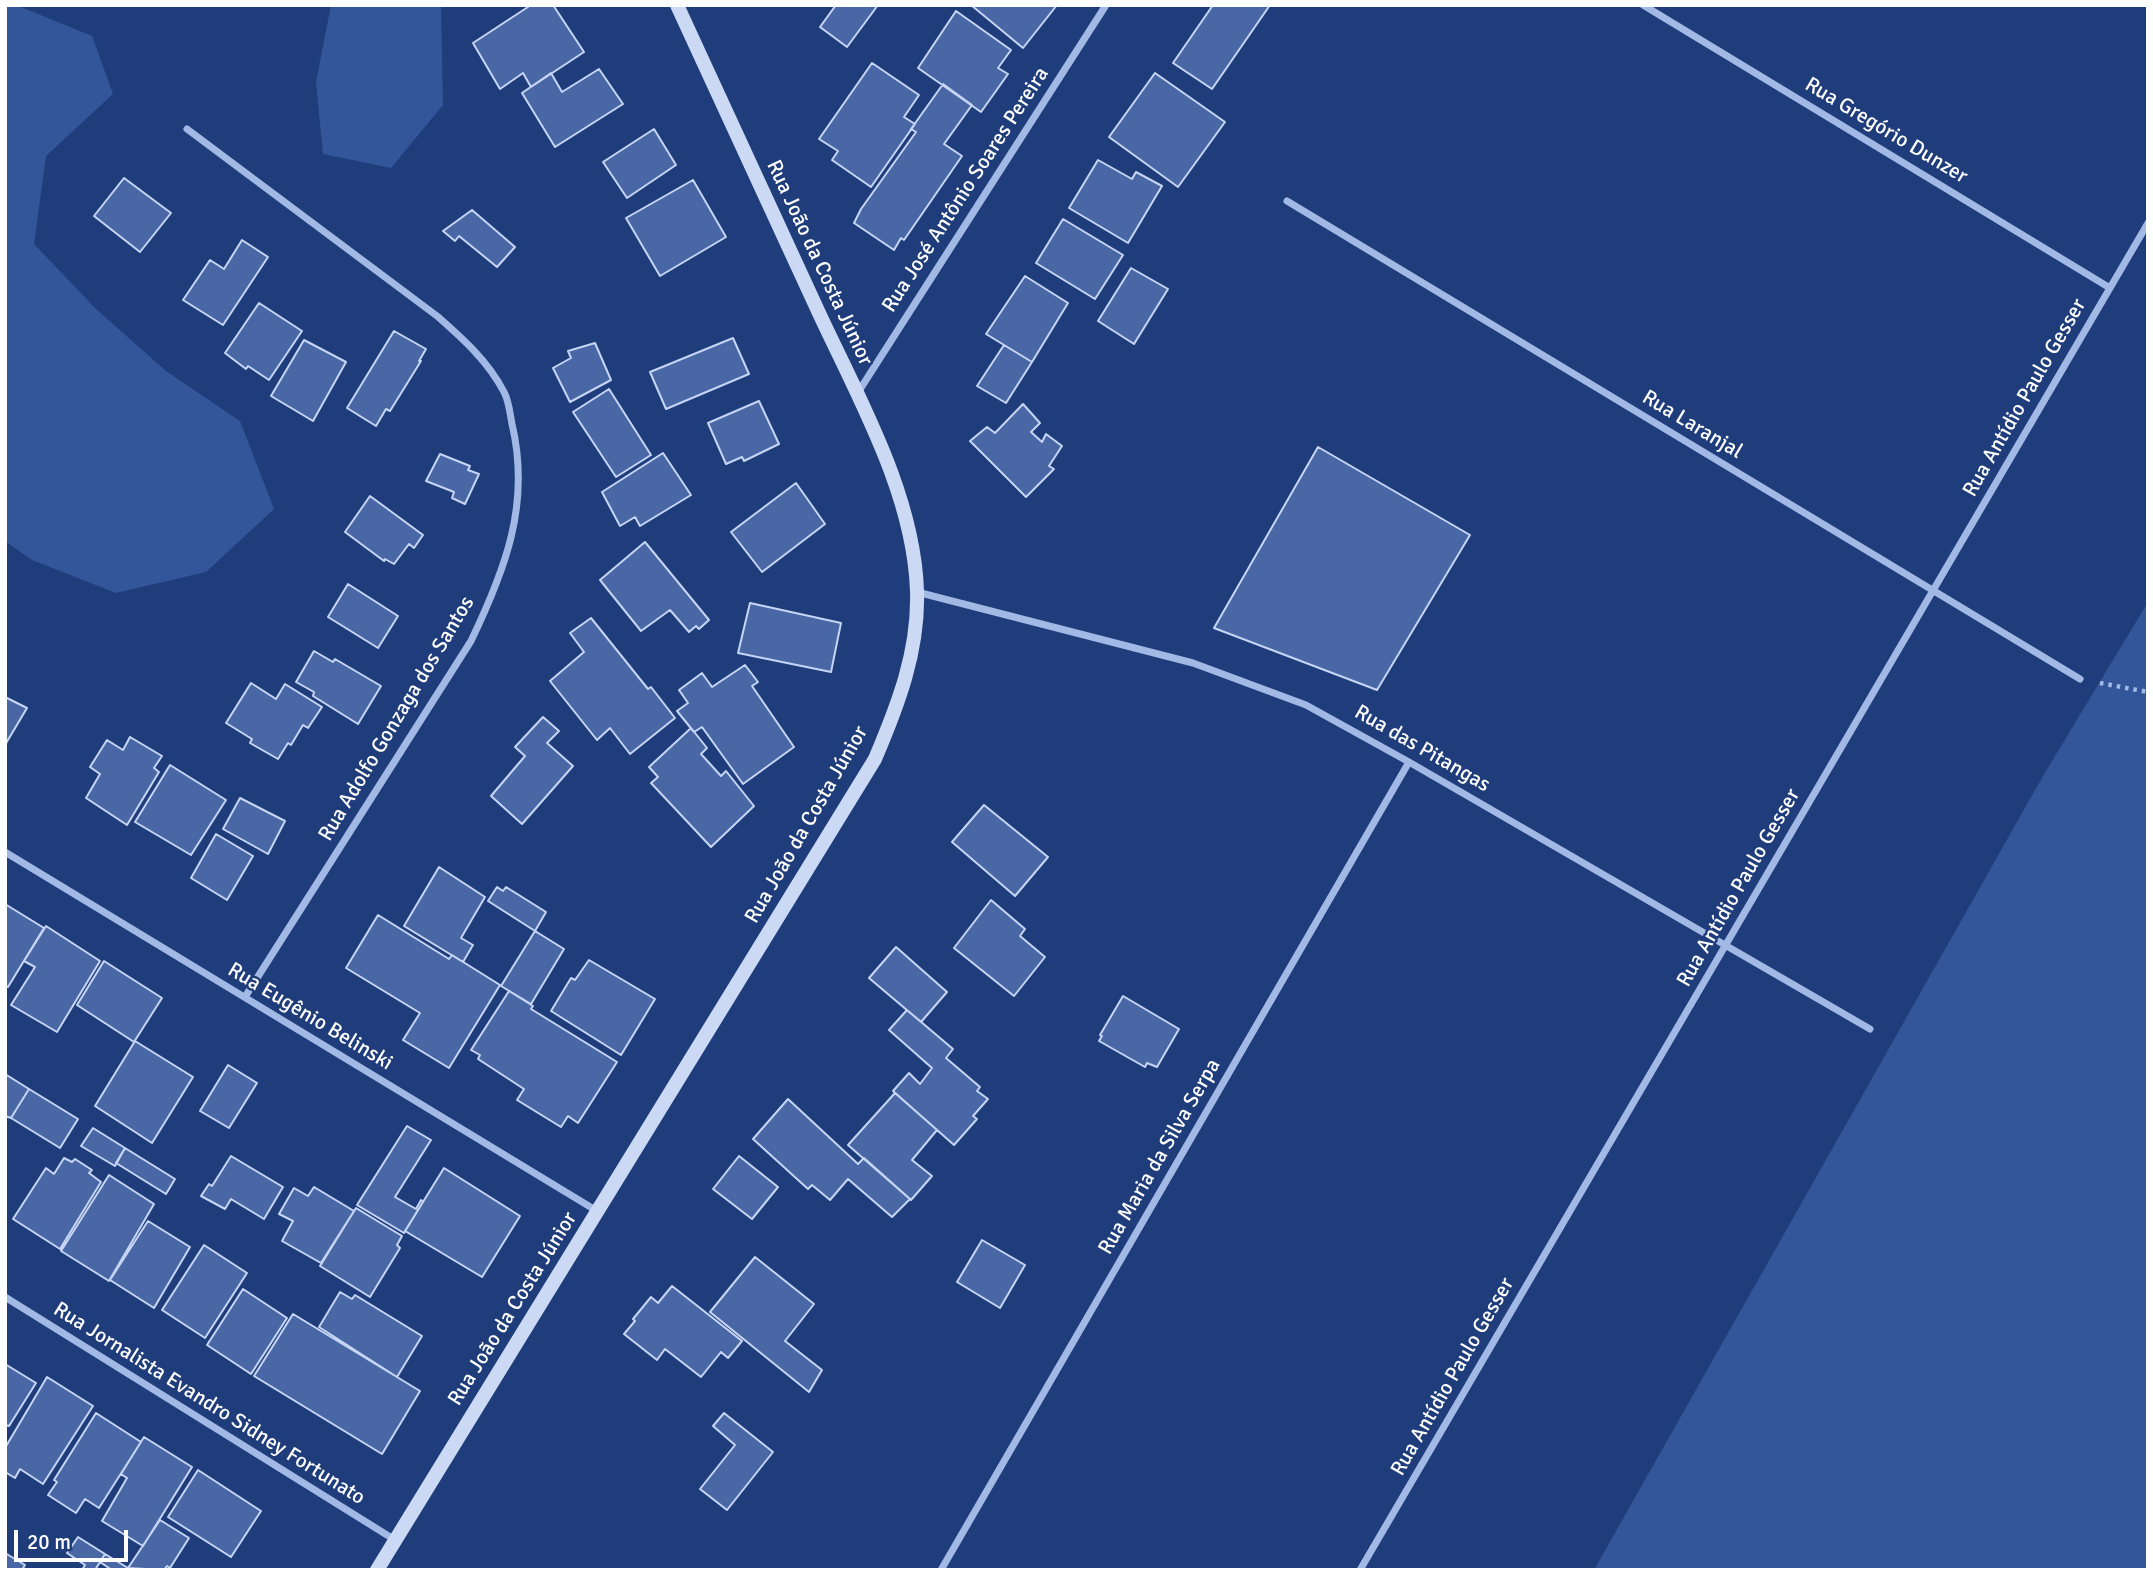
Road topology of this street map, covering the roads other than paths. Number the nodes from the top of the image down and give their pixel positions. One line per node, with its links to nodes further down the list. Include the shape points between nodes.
1 (677, 5): 8 (main road, Rua João da Costa Júnior)
2 (1106, 5): 8 (street, Rua José Antônio Soares Pereira)
3 (1643, 5): 7 (street, Rua Gregório Dunzer)
4 (187, 130): 15 (street, Rua Adolfo Gonzaga dos Santos, via 438,316 474,348 505,394 518,447 519,493 511,538 498,586 471,641)
5 (1287, 201): 9 (street, Rua Laranjal)
6 (2148, 223): 7 (street, Rua Antídio Paulo Gesser)
7 (2110, 288): 9 (street, Rua Antídio Paulo Gesser)
8 (857, 394): 10 (main road, Rua João da Costa Júnior, via 903,505)
9 (1933, 591): 11 (street, Rua Laranjal); 14 (street, Rua Antídio Paulo Gesser)
10 (917, 592): 12 (street, Rua das Pitangas, via 1241,679 1306,705); 17 (main road, Rua João da Costa Júnior, via 914,650 898,706 875,759)
11 (2080, 679)
12 (1409, 762): 14 (street, Rua das Pitangas); 21 (street, Rua Maria da Silva Serpa)
13 (5, 852): 15 (street, Rua Eugênio Belinski)
14 (1725, 946): 16 (street, Rua das Pitangas); 22 (street, Rua Antídio Paulo Gesser)
15 (245, 997): 17 (street, Rua Eugênio Belinski)
16 (1870, 1029)
17 (597, 1212): 19 (main road, Rua João da Costa Júnior)
18 (5, 1297): 19 (street, Rua Jornalista Evandro Sidney Fortunato)
19 (395, 1541): 20 (main road, Rua João da Costa Júnior)
20 (377, 1570)
21 (942, 1570)
22 (1360, 1570)

